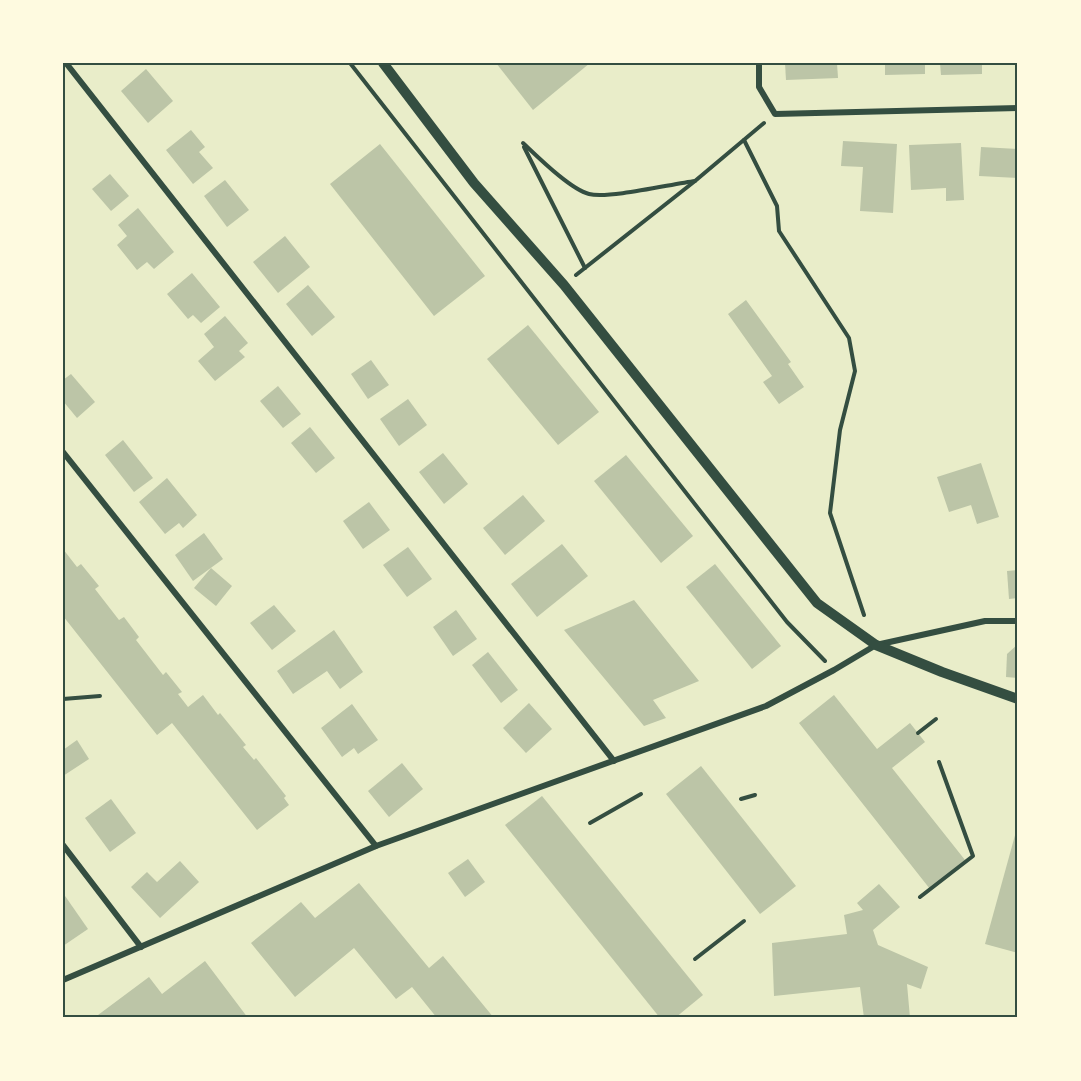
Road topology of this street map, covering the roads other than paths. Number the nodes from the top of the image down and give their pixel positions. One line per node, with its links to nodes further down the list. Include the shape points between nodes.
1 (383, 63): 7 (street, via 474,183 564,285 816,603)
2 (759, 63): 4 (street, via 759,87 775,114)
3 (67, 65): 9 (street)
4 (1018, 108)
5 (63, 452): 11 (street)
6 (1018, 621): 7 (street, via 985,621)
7 (876, 645): 8 (street); 9 (street, via 766,706)
8 (1018, 699)
9 (614, 761): 11 (street)
10 (63, 845): 12 (street)
11 (376, 846): 12 (street)
12 (141, 947): 13 (street)
13 (63, 980)

